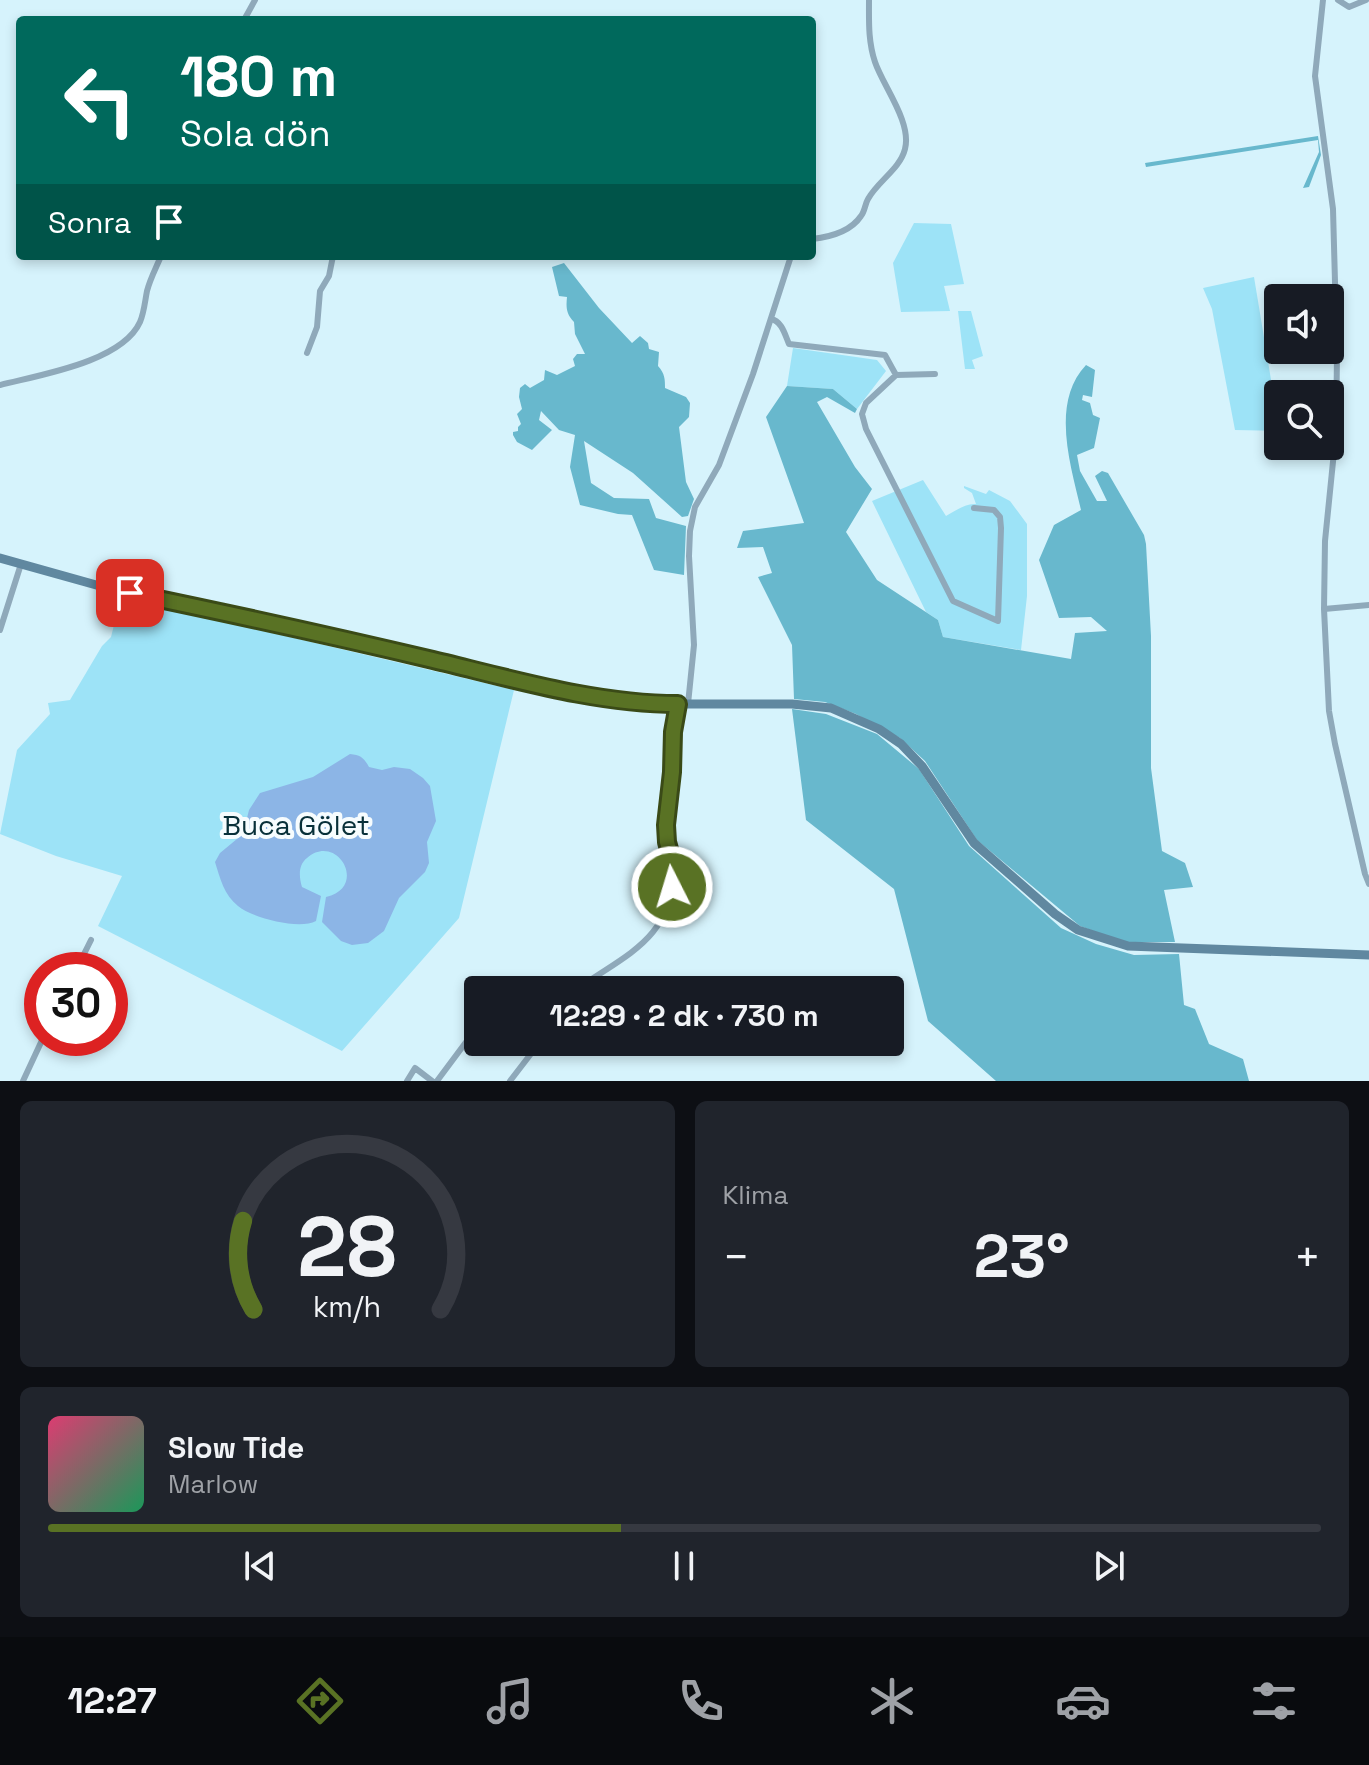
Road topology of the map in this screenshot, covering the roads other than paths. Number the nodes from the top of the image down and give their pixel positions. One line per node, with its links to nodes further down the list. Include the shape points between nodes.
1 (869, 0): 5 (street, via 869,38 905,129 906,145 851,228)
2 (1323, 0): 18 (street, via 1315,76 1333,209 1337,355)
3 (1338, 0): 4 (street, via 1349,7)
4 (1366, 0)
5 (816, 238)
6 (159, 260): 13 (street, via 140,323 122,343 89,362)
7 (332, 260): 10 (street)
8 (790, 260): 9 (street)
9 (771, 319): 12 (street, via 780,324 789,344 885,355); 20 (street, via 719,465 695,507 689,556 694,645)
10 (307, 353)
11 (935, 374): 12 (street)
12 (896, 375): 14 (street, via 866,403 866,429 953,601 998,621 1000,517 994,510)
13 (0, 385)
14 (974, 508)
15 (0, 558): 16 (street)
16 (21, 564): 19 (street); 20 (street, via 582,694)
17 (1369, 605): 18 (street)
18 (1324, 609): 21 (street, via 1329,711)
19 (0, 630)
20 (683, 704): 24 (street, via 831,708 879,729 922,766 974,843 1078,930 1128,946); 25 (street, via 673,732 666,825 673,864 668,905 653,934)
21 (1369, 884)
22 (91, 940): 23 (street)
23 (85, 952)
24 (1369, 955)
25 (596, 976)
26 (464, 1044): 31 (street)
27 (35, 1056): 29 (street)
28 (529, 1056): 32 (street)
29 (23, 1081)
30 (407, 1081): 31 (street, via 415,1068)
31 (435, 1081)
32 (510, 1081)

